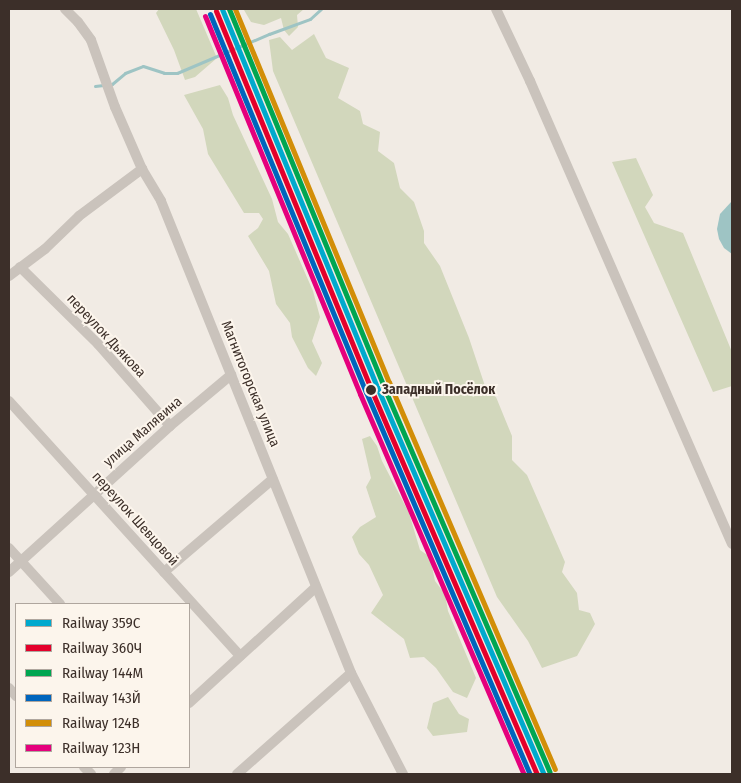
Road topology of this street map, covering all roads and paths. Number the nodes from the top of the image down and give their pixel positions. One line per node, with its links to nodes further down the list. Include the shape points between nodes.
1 (65, 9): 3 (street, Магнитогорская улица, via 91,40)
2 (496, 9): 11 (street)
3 (142, 169): 4 (street, via 79,216 45,249); 6 (street, Магнитогорская улица, via 161,200)
4 (20, 267): 5 (street); 8 (street, переулок Дьякова, via 98,344)
5 (9, 276)
6 (231, 375): 8 (street, улица Малявина); 9 (street, Магнитогорская улица)
7 (9, 402): 10 (street, переулок Шевцовой)
8 (170, 426): 10 (street, улица Малявина)
9 (273, 479): 15 (street); 16 (street, Магнитогорская улица)
10 (93, 494): 13 (street, улица Малявина); 15 (street, переулок Шевцовой)
11 (732, 544)
12 (9, 548): 13 (street)
13 (20, 561): 14 (street, улица Малявина); 17 (street)
14 (9, 572)
15 (164, 572): 18 (street, переулок Шевцовой)
16 (316, 587): 18 (street); 19 (street, Магнитогорская улица)
17 (59, 603)
18 (240, 656): 20 (street)
19 (351, 673): 21 (street, Магнитогорская улица); 22 (street)
20 (190, 702)
21 (400, 773)
22 (237, 774)

